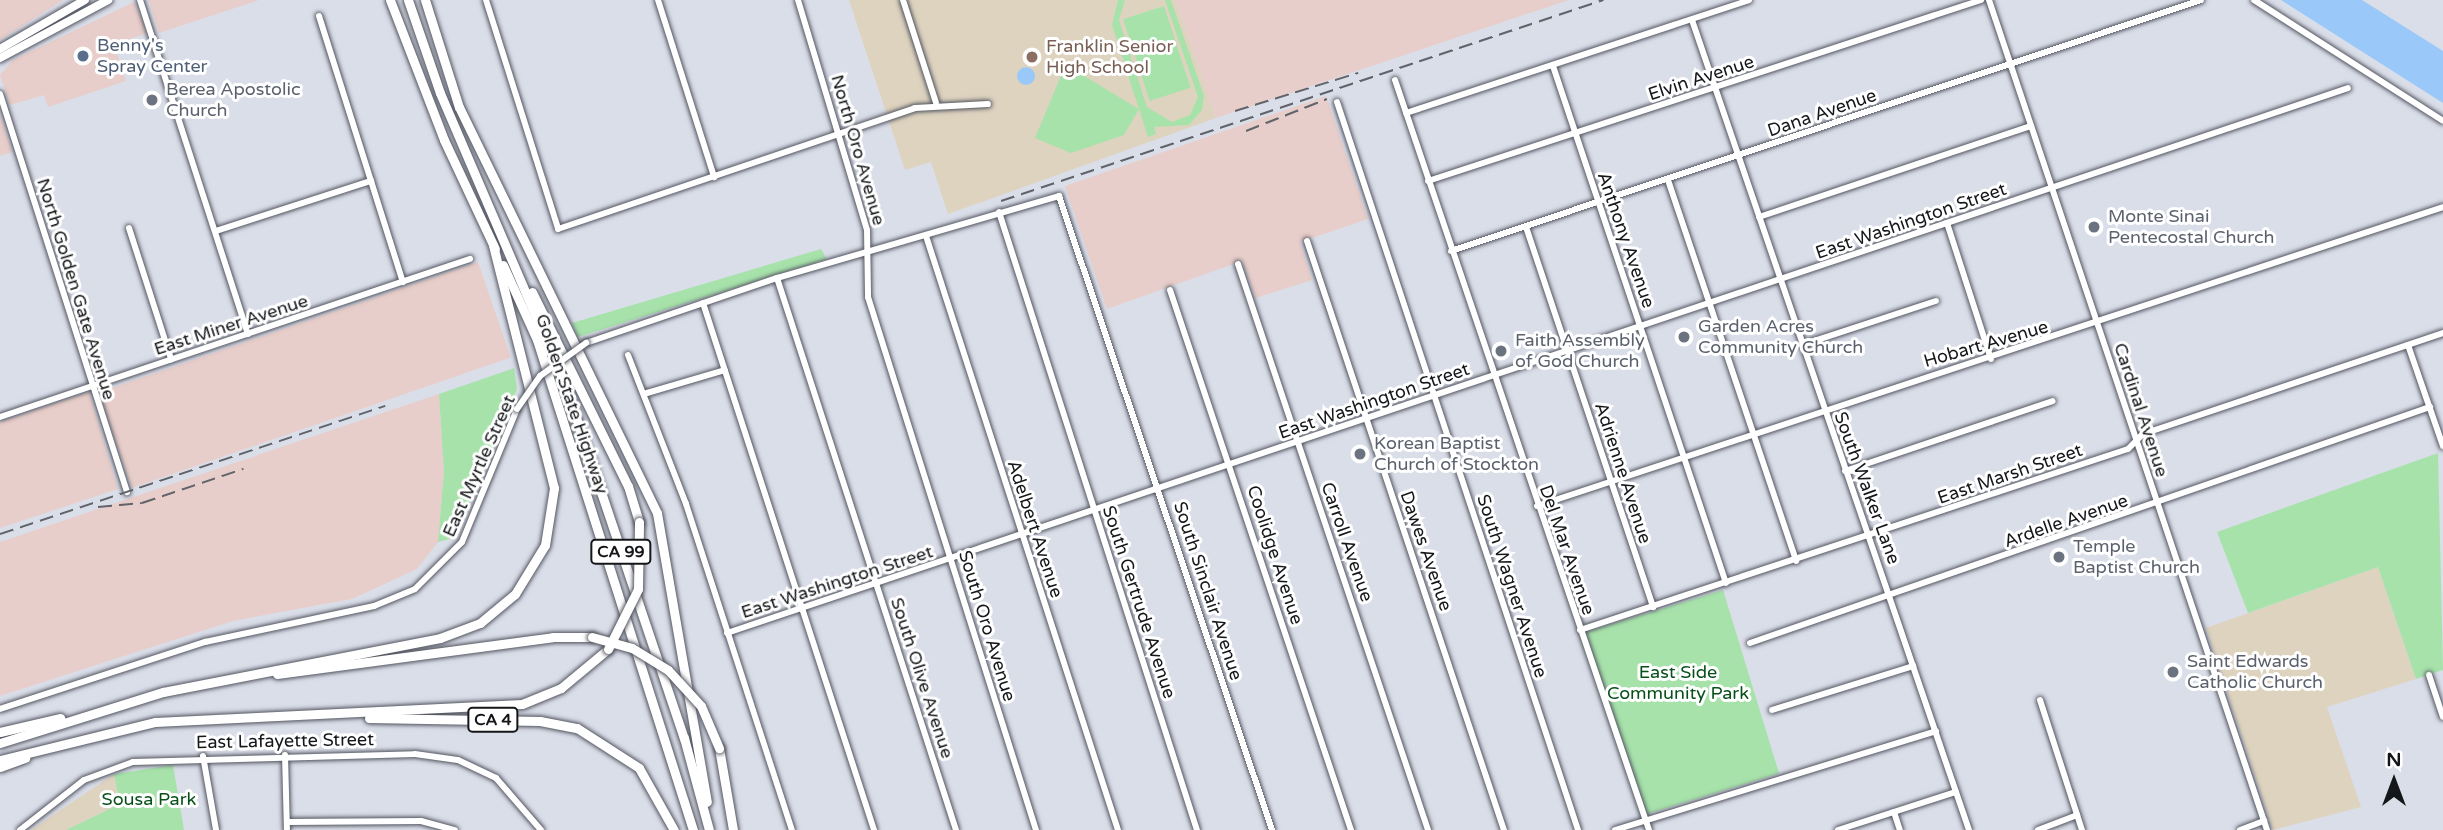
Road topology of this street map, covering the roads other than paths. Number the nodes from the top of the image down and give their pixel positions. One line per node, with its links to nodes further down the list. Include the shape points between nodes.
1 (85, 0): 18 (main road)
2 (108, 0): 19 (main road)
3 (140, 0): 48 (street)
4 (390, 0): 51 (highway, Golden State Highway / CA 99, via 444,139)
5 (408, 0): 56 (highway, Golden State Highway / CA 99, via 440,93)
6 (425, 0): 128 (highway, via 459,107 657,513)
7 (486, 0): 35 (street, via 558,229)
8 (658, 0): 35 (street)
9 (798, 0): 32 (street, North Oro Avenue)
10 (903, 0): 27 (street)
11 (1749, 0): 17 (street)
12 (1981, 0): 24 (street, Elvin Avenue)
13 (1989, 0): 20 (street, Cardinal Avenue)
14 (2201, 0): 20 (street, Dana Avenue)
15 (2254, 0): 30 (street)
16 (319, 16): 37 (street)
17 (1692, 20): 21 (street); 24 (street, South Walker Lane)
18 (0, 49)
19 (0, 58)
20 (2010, 64): 31 (street, Cardinal Avenue); 34 (street, Dana Avenue)
21 (1553, 66): 29 (street); 33 (street, Anthony Avenue)
22 (1395, 80): 29 (street, Del Mar Avenue)
23 (2348, 88): 39 (street, East Washington Street)
24 (1715, 89): 33 (street, Elvin Avenue); 34 (street, South Walker Lane)
25 (0, 94): 76 (street, North Golden Gate Avenue)
26 (1337, 102): 78 (street, South Wagner Avenue)
27 (936, 103): 28 (street); 32 (street)
28 (988, 104)
29 (1406, 113): 38 (street, Del Mar Avenue)
30 (2443, 121)
31 (2031, 126): 39 (street, Cardinal Avenue); 44 (street)
32 (841, 134): 35 (street); 53 (street, North Oro Avenue, via 867,230)
33 (1575, 134): 38 (street, Elvin Avenue); 41 (street, Anthony Avenue)
34 (1739, 156): 36 (street, Dana Avenue); 44 (street, South Walker Lane)
35 (714, 177)
36 (1668, 180): 41 (street, Dana Avenue); 63 (street)
37 (371, 181): 48 (street); 59 (street)
38 (1428, 181): 52 (street, Del Mar Avenue)
39 (2051, 188): 45 (street, East Washington Street); 64 (street, Cardinal Avenue)
40 (1059, 195): 43 (street, East Myrtle Street); 93 (street, South Sinclair Avenue)
41 (1598, 203): 46 (street, Dana Avenue); 65 (street, Anthony Avenue)
42 (2443, 207): 64 (street, Hobart Avenue)
43 (999, 212): 49 (street, East Myrtle Street); 97 (street, South Gertrude Avenue)
44 (1759, 217): 58 (street, South Walker Lane)
45 (1947, 223): 58 (street, East Washington Street); 73 (street)
46 (1526, 227): 52 (street, Dana Avenue); 70 (street, Adrienne Avenue)
47 (129, 228): 72 (street)
48 (216, 231): 67 (street)
49 (926, 236): 53 (street, East Myrtle Street); 98 (street, Adelbert Avenue)
50 (1307, 241): 83 (street, Dawes Avenue)
51 (494, 245): 112 (highway, via 551,461 552,517 535,567 506,603 455,634); 140 (highway, Golden State Highway / CA 99, via 537,340)
52 (1451, 251): 75 (street, Del Mar Avenue)
53 (867, 255): 57 (street, East Myrtle Street); 84 (street, North Oro Avenue, via 868,297)
54 (470, 259): 59 (street, East Miner Avenue)
55 (1238, 264): 87 (street, Carroll Avenue)
56 (522, 277): 117 (highway, bridge, via 542,307 639,522 638,589 608,649 561,688 522,704); 128 (highway, Golden State Highway / CA 99, via 564,382)
57 (777, 278): 62 (street, East Myrtle Street); 103 (street, South Olive Avenue)
58 (1780, 280): 63 (street, East Washington Street); 68 (street, South Walker Lane)
59 (403, 282): 67 (street, East Miner Avenue)
60 (1170, 290): 90 (street, Coolidge Avenue)
61 (1936, 301): 68 (street)
62 (703, 303): 74 (street); 115 (street, East Myrtle Street, bridge, via 586,343 540,376 517,409 462,542 415,589 374,606 205,642)
63 (1710, 303): 65 (street, East Washington Street); 85 (street)
64 (2097, 324): 73 (street, Hobart Avenue); 86 (street, Cardinal Avenue)
65 (1640, 327): 70 (street, East Washington Street); 89 (street, Anthony Avenue)
66 (2443, 333): 69 (street, East Marsh Street)
67 (248, 334): 72 (street, East Miner Avenue)
68 (1802, 345): 81 (street, South Walker Lane)
69 (2408, 345): 80 (street); 86 (street, East Marsh Street)
70 (1567, 351): 75 (street, East Washington Street); 92 (street, Adrienne Avenue)
71 (628, 355): 77 (street)
72 (171, 359): 76 (street, East Miner Avenue)
73 (1991, 359): 81 (street, Hobart Avenue)
74 (726, 370): 77 (street); 106 (street)
75 (1494, 376): 78 (street, East Washington Street); 96 (street, Del Mar Avenue)
76 (92, 386): 82 (street, East Miner Avenue); 94 (street, North Golden Gate Avenue)
77 (647, 394): 108 (street)
78 (1435, 396): 83 (street, East Washington Street); 153 (street, South Wagner Avenue)
79 (2053, 401): 91 (street)
80 (2430, 407): 88 (street); 95 (street, Ardelle Avenue)
81 (1824, 410): 85 (street, Hobart Avenue); 91 (street, South Walker Lane)
82 (0, 417)
83 (1366, 419): 87 (street, East Washington Street); 152 (street, Dawes Avenue)
84 (910, 430): 100 (street, South Oro Avenue)
85 (1753, 433): 89 (street, Hobart Avenue); 101 (street)
86 (2137, 440): 95 (street, Cardinal Avenue); 99 (street, East Marsh Street, via 2128,449)
87 (1298, 442): 90 (street, East Washington Street); 151 (street, Carroll Avenue)
88 (2443, 446)
89 (1684, 457): 92 (street, Hobart Avenue); 102 (street, Anthony Avenue)
90 (1229, 465): 93 (street, East Washington Street); 150 (street, Coolidge Avenue)
91 (1845, 471): 99 (street, South Walker Lane)
92 (1611, 481): 96 (street, Hobart Avenue); 105 (street, Adrienne Avenue)
93 (1161, 488): 97 (street, East Washington Street); 149 (street, South Sinclair Avenue)
94 (127, 492)
95 (2158, 505): 104 (street, Ardelle Avenue); 132 (street, Cardinal Avenue)
96 (1537, 506): 107 (street, Del Mar Avenue)
97 (1094, 510): 98 (street, East Washington Street); 148 (street, South Gertrude Avenue)
98 (1023, 535): 100 (street, East Washington Street); 147 (street, Adelbert Avenue)
99 (1869, 537): 101 (street, East Marsh Street); 104 (street, South Walker Lane)
100 (951, 559): 103 (street, East Washington Street); 146 (street, South Oro Avenue)
101 (1796, 561): 102 (street, East Marsh Street)
102 (1726, 583): 105 (street, East Marsh Street)
103 (876, 584): 106 (street, East Washington Street); 145 (street, South Olive Avenue)
104 (1891, 596): 109 (street, Ardelle Avenue); 110 (street, South Walker Lane)
105 (1653, 607): 107 (street, East Marsh Street)
106 (801, 609): 108 (street, East Washington Street); 144 (street)
107 (1580, 630): 131 (street, Del Mar Avenue)
108 (727, 633): 143 (street)
109 (1750, 643)
110 (1913, 666): 116 (street); 119 (street, South Walker Lane)
111 (2429, 675): 118 (street)
112 (223, 680): 114 (highway); 142 (highway, bridge, via 553,636 592,637 647,655 678,678 701,706 719,748)
113 (2040, 701): 130 (street)
114 (124, 703): 120 (highway); 122 (highway)
115 (0, 709)
116 (1772, 710)
117 (262, 717): 121 (highway, CA 4, via 155,722); 139 (highway, CA 4, via 568,726 603,740 639,768)
118 (2443, 718)
119 (1936, 731): 127 (street, South Walker Lane); 131 (street)
120 (0, 732)
121 (83, 734): 125 (highway, CA 4); 126 (highway)
122 (0, 743)
123 (285, 755): 124 (street, East Lafayette Street); 133 (street); 138 (street, East Lafayette Street, via 458,760 505,785)
124 (203, 756): 134 (street, East Lafayette Street, via 133,762 94,774); 135 (street)
125 (0, 760)
126 (0, 767)
127 (1956, 792): 129 (street); 158 (street, South Walker Lane)
128 (704, 810): 141 (highway, Golden State Highway / CA 99)
129 (1894, 812): 156 (street); 157 (street)
130 (2077, 815): 159 (street); 160 (street)
131 (1646, 820): 154 (street); 155 (street, Del Mar Avenue)
132 (2264, 821): 161 (street); 162 (street, Cardinal Avenue)
133 (287, 822): 136 (street); 137 (street, via 421,821)
134 (20, 830)
135 (216, 830)
136 (287, 830)
137 (455, 830)
138 (541, 830)
139 (674, 830)
140 (693, 830)
141 (709, 830)
142 (733, 830)
143 (792, 830)
144 (874, 830)
145 (956, 830)
146 (1035, 830)
147 (1118, 830)
148 (1197, 830)
149 (1272, 830)
150 (1352, 830)
151 (1428, 830)
152 (1504, 830)
153 (1578, 830)
154 (1615, 830)
155 (1649, 830)
156 (1838, 830)
157 (1900, 830)
158 (1969, 830)
159 (2038, 830)
160 (2082, 830)
161 (2240, 830)
162 (2267, 830)

